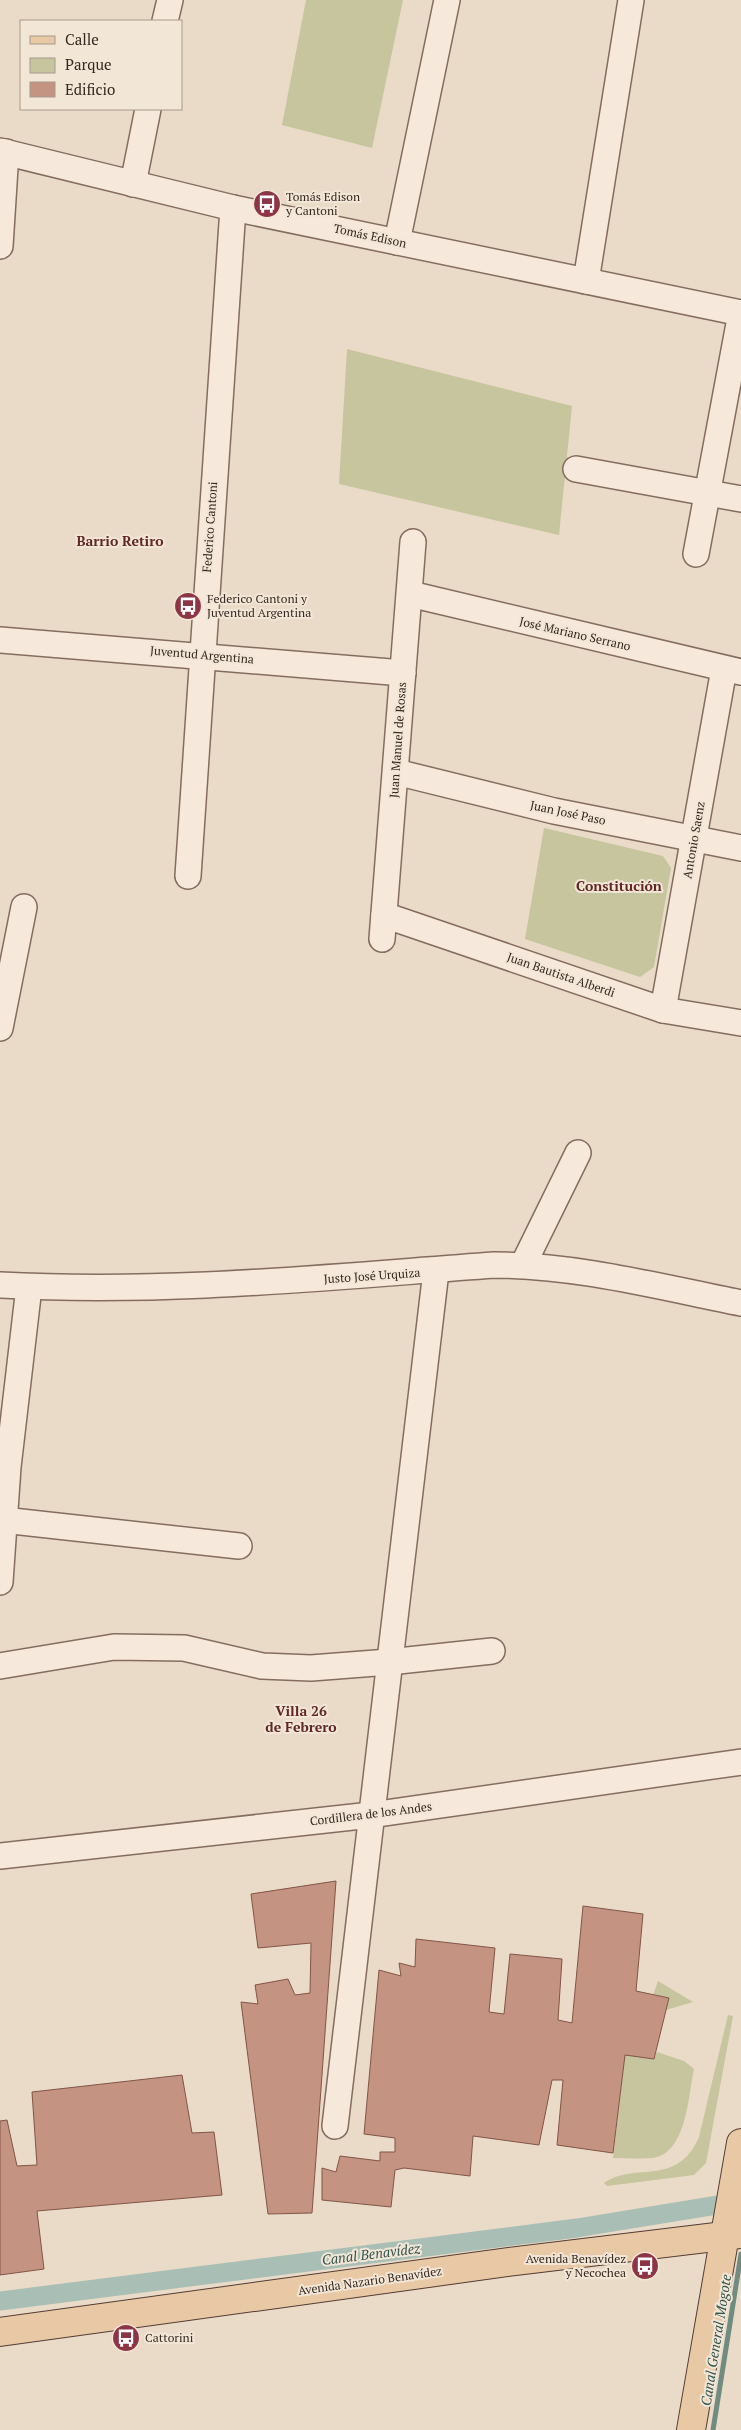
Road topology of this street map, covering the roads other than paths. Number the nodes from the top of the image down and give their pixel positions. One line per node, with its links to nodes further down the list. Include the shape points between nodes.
1 (170, 0): 4 (street)
2 (448, 0): 9 (street)
3 (631, 0): 11 (street)
4 (165, 20)
5 (148, 110): 7 (street)
6 (3, 152): 7 (street, Tomás Edison); 10 (street)
7 (133, 184): 8 (street, Tomás Edison)
8 (233, 208): 9 (street, Tomás Edison); 20 (street, Federico Cantoni)
9 (397, 242): 11 (street, Tomás Edison)
10 (0, 246)
11 (586, 281): 12 (street, Tomás Edison)
12 (741, 313): 14 (street)
13 (576, 468): 14 (street)
14 (708, 493): 15 (street); 17 (street)
15 (741, 499)
16 (413, 542): 18 (street, Juan Manuel de Rosas)
17 (696, 554)
18 (410, 594): 21 (street, José Mariano Serrano); 22 (street, Juan Manuel de Rosas)
19 (0, 640): 20 (street, Juventud Argentina)
20 (201, 655): 22 (street, Juventud Argentina); 26 (street, Federico Cantoni)
21 (732, 671): 24 (street, Antonio Saenz)
22 (403, 673): 23 (street, Juan Manuel de Rosas)
23 (396, 772): 24 (street, Juan José Paso, via 554,811); 28 (street, Juan Manuel de Rosas)
24 (694, 840): 25 (street, Juan José Paso); 30 (street, Antonio Saenz)
25 (741, 848)
26 (188, 876)
27 (24, 907): 32 (street)
28 (384, 914): 29 (street, Juan Manuel de Rosas); 30 (street, Juan Bautista Alberdi)
29 (382, 939)
30 (663, 1010): 31 (street, Juan Bautista Alberdi)
31 (741, 1023)
32 (0, 1028)
33 (578, 1153): 34 (street)
34 (523, 1265): 35 (street, Justo José Urquiza); 38 (street, Justo José Urquiza, via 573,1270)
35 (436, 1271): 37 (street, Justo José Urquiza, via 202,1287); 44 (street)
36 (0, 1285): 37 (street, Justo José Urquiza)
37 (29, 1287): 39 (street)
38 (741, 1303)
39 (4, 1467): 40 (street)
40 (3, 1520): 41 (street); 42 (street)
41 (239, 1546)
42 (0, 1582)
43 (492, 1651): 44 (street)
44 (389, 1662): 45 (street, via 311,1668 262,1666 184,1648 114,1647); 47 (street)
45 (0, 1666)
46 (741, 1762): 47 (street, Cordillera de los Andes)
47 (371, 1815): 48 (street, Cordillera de los Andes); 49 (street)
48 (0, 1856)
49 (335, 2126)
50 (741, 2144): 51 (main road)
51 (734, 2187): 52 (main road)
52 (732, 2236): 53 (main road, Avenida Nazario Benavídez, via 508,2262); 54 (main road)
53 (0, 2332)
54 (691, 2430)

